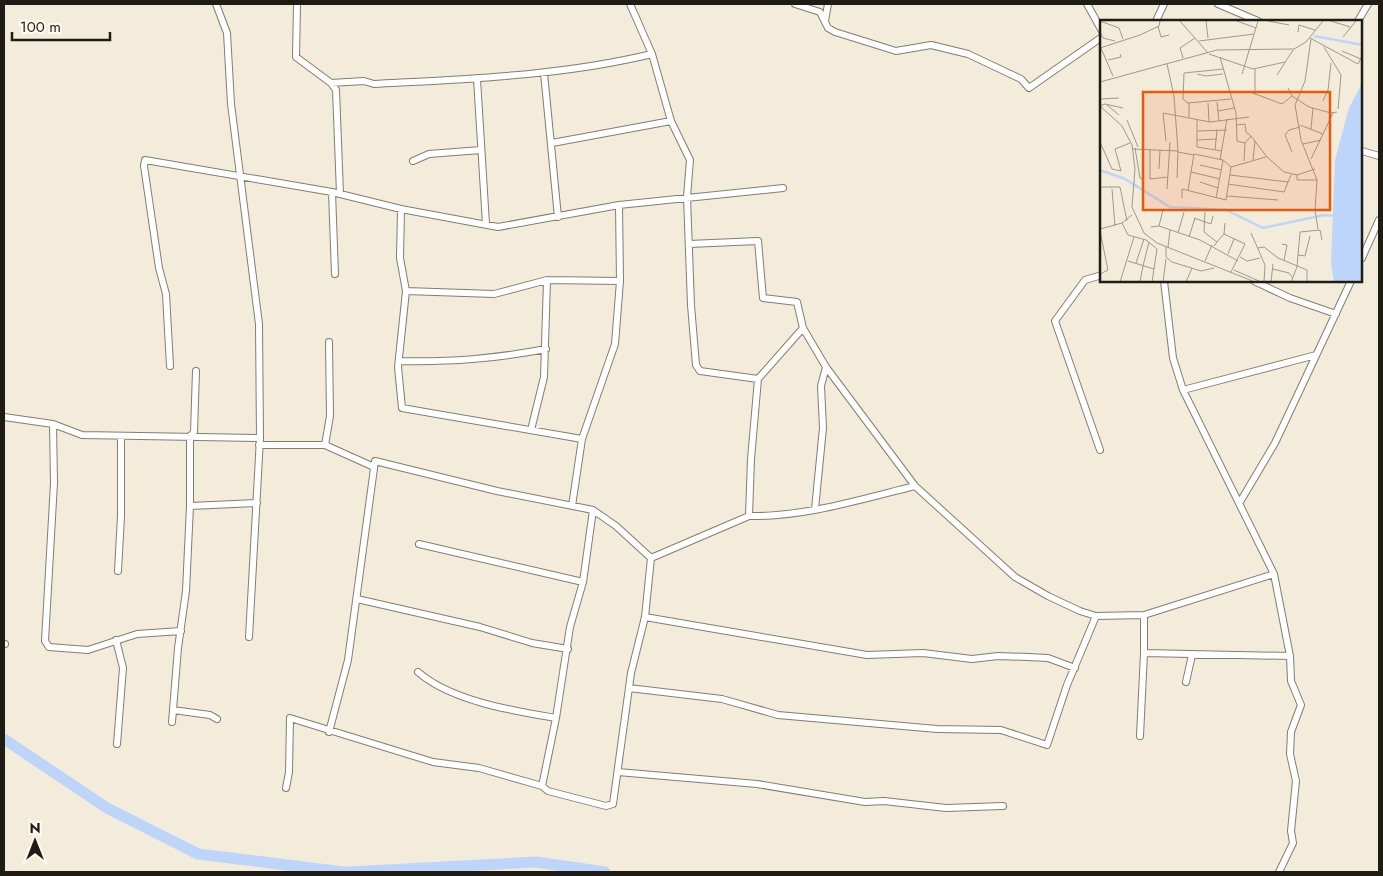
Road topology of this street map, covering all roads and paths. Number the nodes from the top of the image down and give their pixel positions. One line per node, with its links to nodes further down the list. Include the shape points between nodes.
1 (216, 4): 26 (street, via 227,33)
2 (297, 4): 19 (street, via 296,57)
3 (631, 4): 16 (street)
4 (795, 4): 10 (street, via 820,12)
5 (828, 4): 10 (street)
6 (1087, 4): 14 (street)
7 (1164, 4): 11 (street)
8 (1218, 4): 12 (street)
9 (1368, 4): 13 (street)
10 (825, 20): 15 (street, via 828,28 835,32 896,51 931,45 968,54 1021,79 1029,88)
11 (1156, 20)
12 (1256, 20)
13 (1359, 20)
14 (1100, 27)
15 (1100, 38)
16 (652, 54): 17 (street); 20 (street)
17 (544, 73): 18 (street); 21 (street)
18 (477, 79): 19 (street); 22 (street)
19 (331, 83): 29 (street, via 336,90)
20 (671, 121): 21 (street); 30 (street, via 690,160)
21 (552, 143): 33 (street)
22 (481, 150): 25 (street, via 429,154); 35 (street)
23 (1363, 151): 24 (street)
24 (1379, 156)
25 (414, 162)
26 (240, 175): 28 (street); 52 (street, via 145,160 159,268 167,302); 63 (street, via 259,324)
27 (783, 188): 30 (street)
28 (332, 192): 29 (street); 38 (street)
29 (340, 194): 32 (street)
30 (687, 197): 31 (street); 36 (street)
31 (618, 205): 33 (street); 41 (street)
32 (401, 208): 35 (street); 45 (street, via 400,258)
33 (558, 217): 35 (street, via 498,227)
34 (1379, 220): 37 (street)
35 (486, 224)
36 (689, 244): 47 (street, via 758,241 763,298 797,302); 55 (street, via 696,365 700,371)
37 (1363, 256)
38 (335, 274)
39 (1100, 276): 65 (street, via 1084,280 1055,321)
40 (547, 280): 41 (street); 45 (street, via 494,294); 49 (street)
41 (620, 281): 62 (street, via 615,344)
42 (1164, 282): 56 (street, via 1173,358)
43 (1256, 282): 46 (street)
44 (1351, 282): 46 (street)
45 (406, 291): 51 (street)
46 (1336, 314): 50 (street)
47 (803, 328): 53 (street); 55 (street)
48 (329, 342): 64 (street, via 330,416)
49 (546, 349): 51 (street, via 460,362); 59 (street, via 544,377)
50 (1316, 355): 56 (street); 68 (street, via 1275,444)
51 (399, 361): 59 (street, via 402,408)
52 (170, 366)
53 (826, 367): 67 (street); 72 (street, via 821,386 823,428)
54 (196, 371): 61 (street, via 194,432)
55 (758, 379): 74 (street)
56 (1183, 390): 68 (street)
57 (4, 416): 58 (street)
58 (53, 424): 60 (street, via 82,435); 86 (street, via 54,483 45,641 49,648 88,650)
59 (531, 430): 62 (street)
60 (121, 436): 61 (street); 77 (street)
61 (190, 436): 63 (street); 70 (street)
62 (582, 439): 71 (street)
63 (260, 442): 64 (street); 69 (street)
64 (325, 445): 66 (street)
65 (1100, 450)
66 (374, 467): 71 (street, via 375,461); 80 (street)
67 (915, 486): 72 (street); 82 (street, via 1015,577 1048,596)
68 (1240, 502): 78 (street)
69 (257, 503): 70 (street); 85 (street)
70 (190, 506): 84 (street)
71 (572, 506): 73 (street)
72 (815, 509): 74 (street)
73 (593, 510): 76 (street); 79 (street)
74 (749, 516): 76 (street)
75 (419, 544): 79 (street)
76 (651, 558): 83 (street)
77 (118, 571)
78 (1274, 574): 81 (street); 90 (street)
79 (583, 582): 87 (street, via 570,626)
80 (356, 599): 87 (street); 99 (street, via 348,660)
81 (1144, 615): 82 (street); 88 (street)
82 (1096, 616): 91 (street)
83 (645, 617): 91 (street, via 867,654 923,653 972,659 998,656 1048,658); 94 (street)
84 (181, 631): 86 (street, via 144,633); 95 (street)
85 (249, 637)
86 (116, 640): 101 (street, via 123,668)
87 (568, 649): 96 (street)
88 (1144, 653): 89 (street); 100 (street)
89 (1192, 655): 90 (street); 93 (street)
90 (1290, 656): 106 (street, via 1292,681 1301,705 1291,732 1290,754 1296,781 1291,831 1293,843)
91 (1075, 668): 94 (street, via 1047,745 1001,730 937,729 778,715 722,698)
92 (418, 672): 96 (street, via 428,681 482,702)
93 (1186, 682)
94 (629, 688): 102 (street)
95 (173, 710): 97 (street, via 210,715); 98 (street)
96 (556, 718): 103 (street)
97 (217, 719)
98 (172, 722)
99 (329, 732): 103 (street, via 434,762 480,768); 104 (street, via 290,718)
100 (1140, 736)
101 (117, 744)
102 (618, 772): 103 (street, via 614,801 606,806 548,791); 105 (street, via 757,784 865,802 946,808)
103 (542, 786)
104 (286, 788)
105 (1003, 806)
106 (1279, 872)

